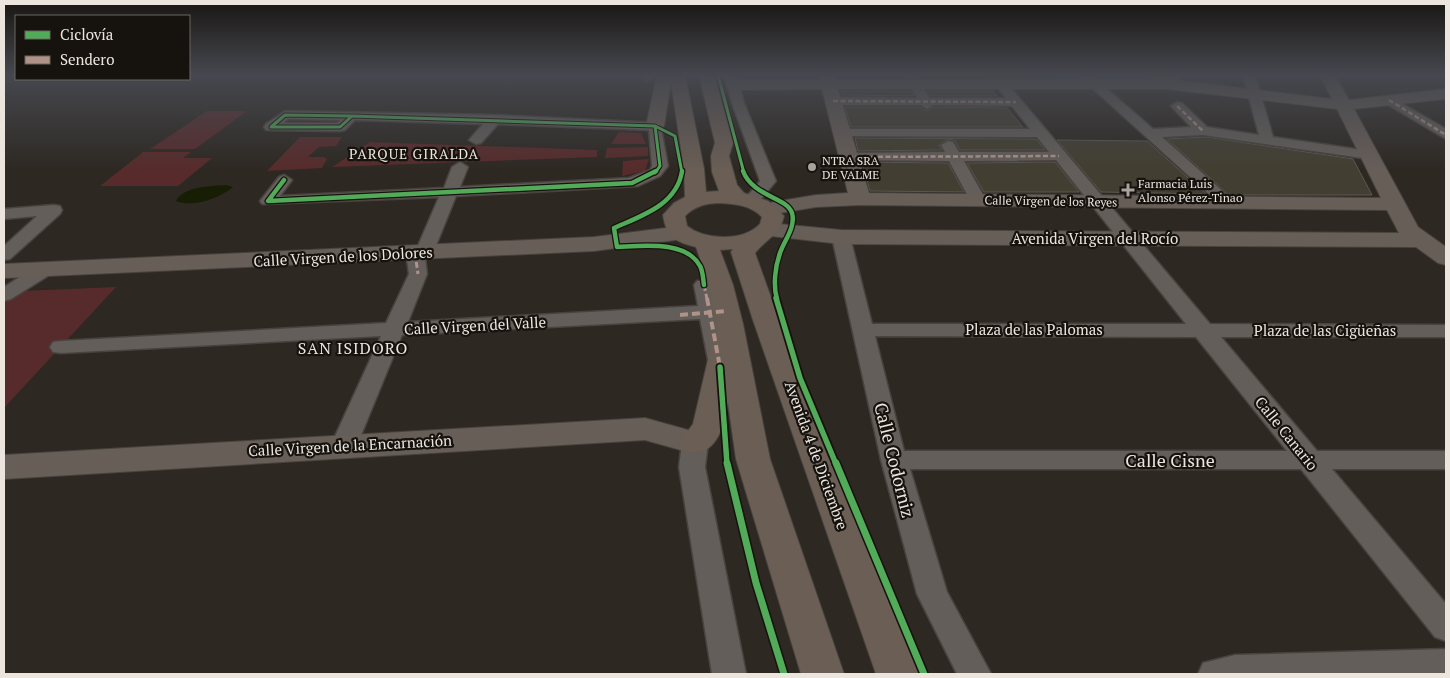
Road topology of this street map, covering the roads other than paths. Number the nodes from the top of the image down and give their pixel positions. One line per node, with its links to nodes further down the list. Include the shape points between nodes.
1 (1177, 106): 16 (street)
2 (654, 107): 15 (main road)
3 (683, 107): 36 (main road, via 694,169)
4 (715, 107): 38 (main road, via 724,142 720,156 727,187)
5 (739, 107): 38 (street, via 768,181)
6 (835, 107): 18 (street)
7 (928, 107): 19 (street)
8 (1020, 107): 20 (street, Calle Canario)
9 (1120, 107): 17 (street)
10 (1258, 107): 23 (street)
11 (1345, 107): 24 (street)
12 (1400, 107): 21 (street)
13 (352, 116): 14 (street)
14 (495, 119): 15 (street); 22 (street)
15 (654, 126): 30 (street, via 660,166 655,173 632,183)
16 (1203, 131): 17 (street); 23 (street)
17 (1148, 132): 34 (street)
18 (842, 133): 19 (street); 27 (street)
19 (942, 133): 20 (street); 25 (street)
20 (1040, 133): 26 (street, Calle Canario)
21 (1446, 135)
22 (476, 140)
23 (1267, 140): 24 (street)
24 (1369, 155): 35 (street)
25 (954, 156): 26 (street); 27 (street); 32 (street)
26 (1059, 156): 33 (street, Calle Canario)
27 (848, 157): 31 (street)
28 (460, 167): 30 (street)
29 (284, 180): 30 (street, via 268,201)
30 (449, 193): 46 (street)
31 (860, 199): 32 (street, Calle Virgen de los Reyes); 38 (street, Calle Virgen de los Reyes, via 816,201)
32 (978, 200): 33 (street, Calle Virgen de los Reyes)
33 (1096, 201): 34 (street, Calle Virgen de los Reyes); 41 (street, Calle Canario)
34 (1228, 203): 35 (street, Calle Virgen de los Reyes)
35 (1395, 204): 42 (street, via 1409,231)
36 (687, 205): 38 (main road, via 712,197); 40 (main road, via 673,221); 43 (street, via 615,234)
37 (4, 214): 44 (street, via 54,210)
38 (756, 215): 39 (street, Avenida Virgen del Rocío); 40 (main road); 67 (main road, Avenida 4 de Diciembre, via 743,252)
39 (841, 236): 41 (street, Avenida Virgen del Rocío); 54 (street, Calle Codorniz)
40 (694, 238): 43 (street, Calle Virgen de los Dolores); 51 (main road, via 721,285)
41 (1128, 238): 42 (street, Avenida Virgen del Rocío); 53 (street, Calle Canario)
42 (1421, 240): 45 (street)
43 (568, 243): 46 (street, Calle Virgen de los Dolores)
44 (4, 255)
45 (1446, 258)
46 (419, 260): 47 (street, Calle Virgen de los Dolores); 52 (street)
47 (44, 270): 48 (street, Calle Virgen de los Dolores); 50 (street)
48 (4, 272)
49 (704, 285): 51 (street)
50 (4, 295)
51 (722, 316): 52 (street, Calle Virgen del Valle, via 680,314); 57 (main road, via 720,367 708,428); 66 (main road, via 753,459)
52 (394, 329): 56 (street, Calle Virgen del Valle); 58 (street)
53 (1203, 329): 54 (street, Plaza de las Palomas); 55 (street, Plaza de las Cigüeñas); 60 (street, Calle Canario)
54 (865, 330): 59 (street, Calle Codorniz)
55 (1446, 331)
56 (61, 347)
57 (695, 443): 58 (street, Calle Virgen de la Encarnación, via 645,429); 65 (street, via 692,467)
58 (344, 445): 62 (street, Calle Virgen de la Encarnación)
59 (894, 460): 60 (street, Calle Cisne); 68 (street, Calle Codorniz, via 932,594)
60 (1310, 460): 61 (street, Calle Cisne); 63 (street, Calle Canario)
61 (1446, 460)
62 (4, 467)
63 (1446, 627)
64 (1446, 664): 69 (street, via 1234,670)
65 (729, 674)
66 (823, 674)
67 (898, 674)
68 (974, 674)
69 (1215, 674)

